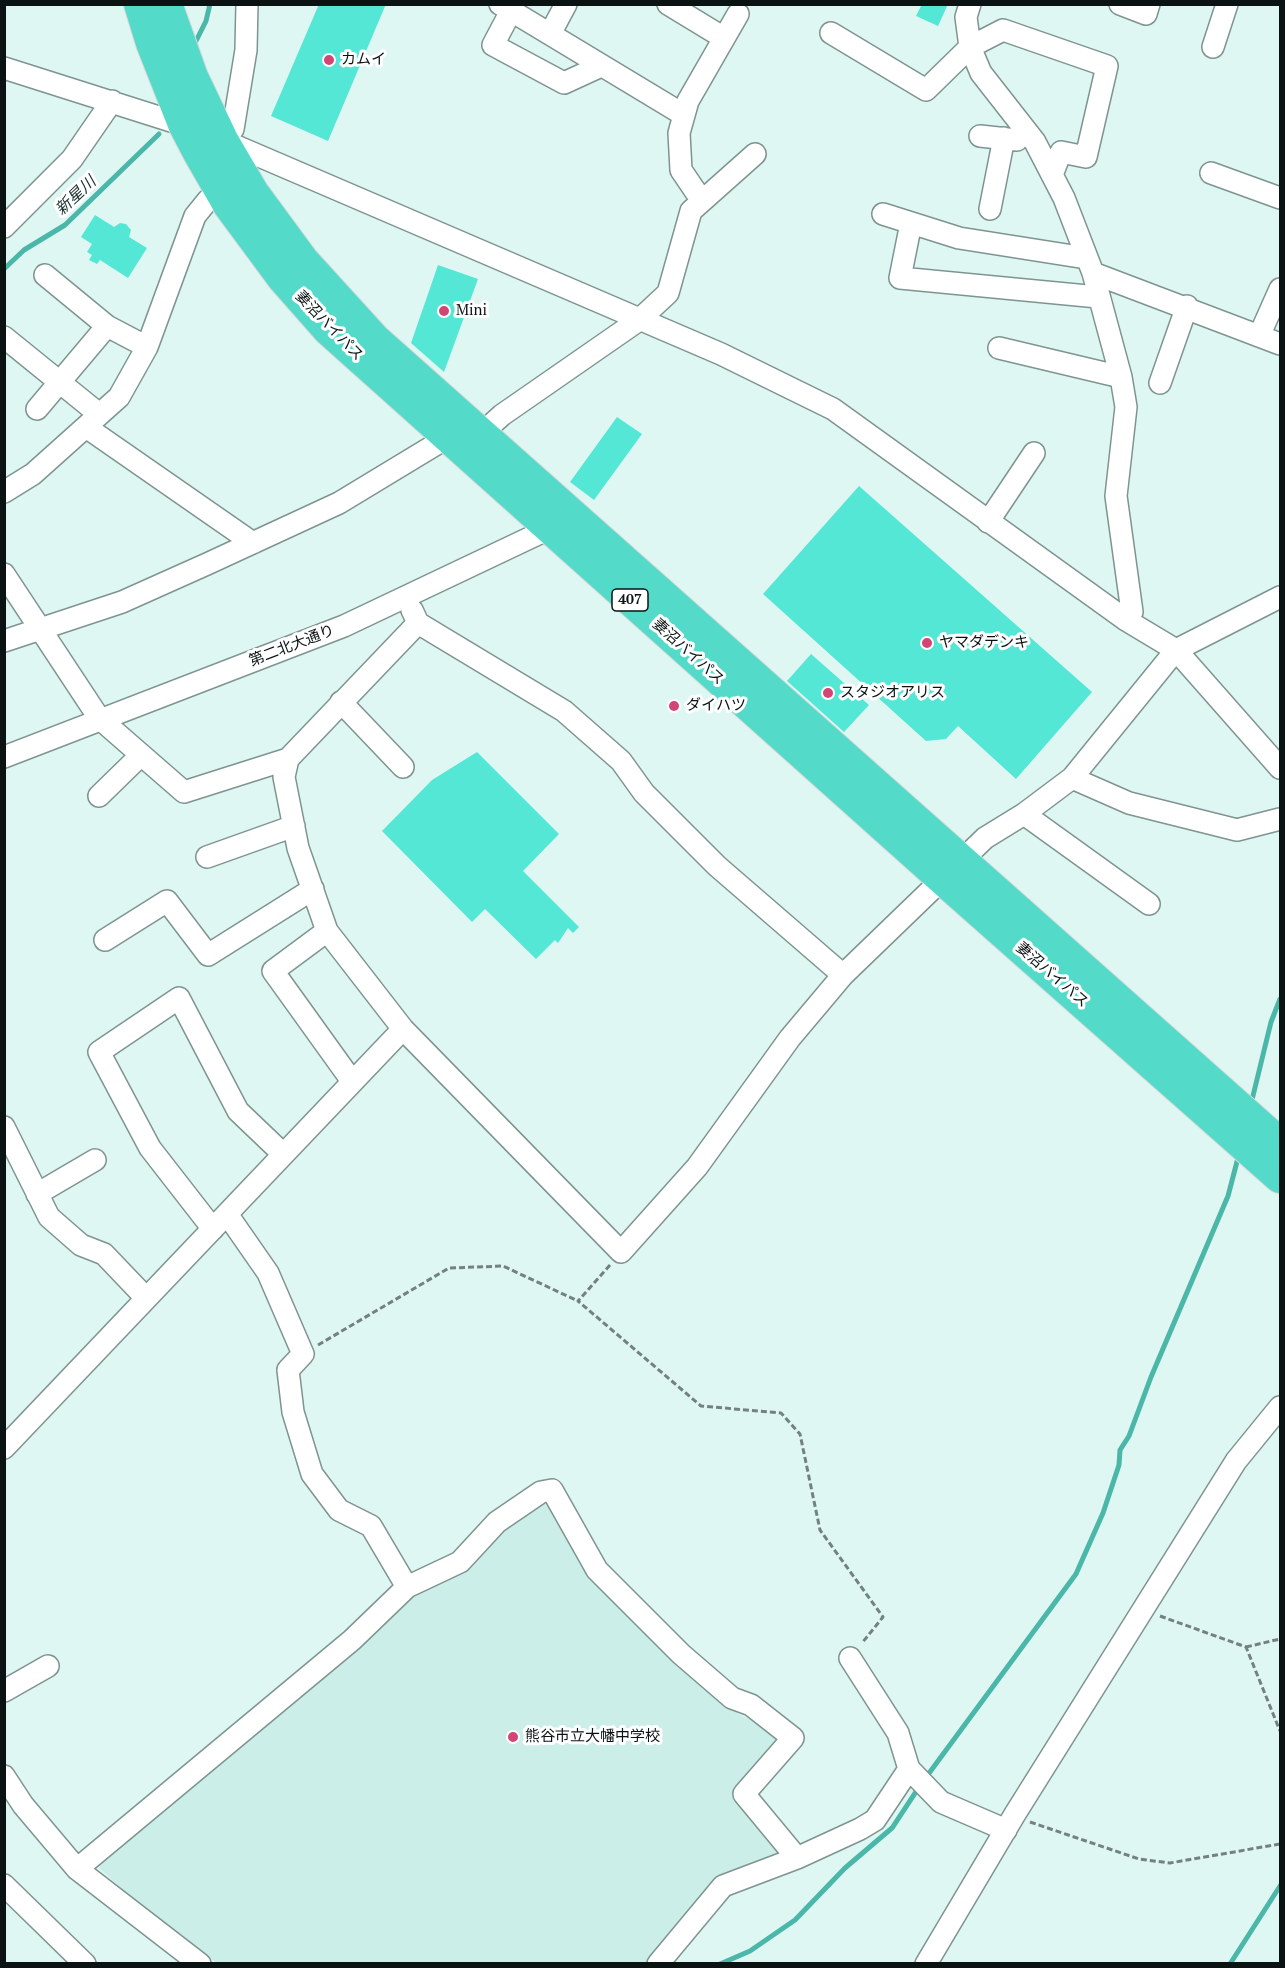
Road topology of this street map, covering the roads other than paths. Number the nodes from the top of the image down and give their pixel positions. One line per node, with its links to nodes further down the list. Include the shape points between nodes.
1 (140, 4): 21 (highway, 妻沼バイパス / 407)
2 (166, 4): 24 (highway, 妻沼バイパス / 407, via 192,77)
3 (247, 4): 24 (street, via 246,50 233,129)
4 (566, 4): 13 (street)
5 (668, 4): 14 (street)
6 (970, 4): 15 (street, via 966,17)
7 (1120, 4): 10 (street)
8 (1227, 4): 16 (street)
9 (506, 8): 13 (street); 17 (street, via 493,45 564,83)
10 (1147, 9)
11 (738, 14): 14 (street)
12 (831, 33): 15 (street, via 926,90)
13 (550, 34): 17 (street)
14 (724, 38): 20 (street, via 688,101)
15 (970, 47): 25 (street, via 981,73); 28 (street, via 1004,30 1107,66 1086,158 1061,152)
16 (1213, 47)
17 (601, 66): 20 (street)
18 (4, 68): 19 (street)
19 (112, 101): 21 (street); 35 (street, via 72,159)
20 (684, 116): 31 (street, via 679,133 681,170)
21 (184, 124): 24 (street); 29 (highway, 妻沼バイパス / 407)
22 (980, 136): 23 (street)
23 (1004, 138): 25 (street); 32 (street)
24 (222, 140): 41 (street); 53 (highway, 妻沼バイパス / 407, via 254,193 324,286 375,340)
25 (1035, 142): 28 (street)
26 (754, 154): 31 (street)
27 (1211, 173): 30 (street)
28 (1052, 175): 36 (street)
29 (222, 191): 46 (street, via 195,216); 54 (highway, 妻沼バイパス / 407, via 283,278 328,329)
30 (1281, 198)
31 (702, 201): 41 (street, via 691,211 668,293)
32 (990, 209)
33 (883, 214): 34 (street)
34 (911, 223): 36 (street, via 959,238); 39 (street, via 900,278)
35 (4, 227)
36 (1089, 266): 39 (street); 40 (street)
37 (45, 275): 42 (street)
38 (1281, 289): 43 (street)
39 (1098, 297): 48 (street)
40 (1187, 306): 43 (street); 50 (street)
41 (639, 320): 53 (street, via 501,415); 57 (street, via 721,354 833,409)
42 (107, 326): 46 (street); 49 (street)
43 (1260, 334): 45 (street)
44 (4, 337): 49 (street)
45 (1281, 344)
46 (147, 347): 52 (street, via 119,397)
47 (999, 348): 48 (street)
48 (1121, 377): 63 (street, via 1126,407 1116,496 1132,612)
49 (60, 382): 51 (street); 52 (street)
50 (1160, 383)
51 (36, 409)
52 (92, 421): 56 (street, via 33,474); 59 (street)
53 (481, 434): 58 (highway, 妻沼バイパス / 407)
54 (448, 437): 58 (highway, 妻沼バイパス / 407); 59 (street, via 339,503)
55 (1034, 453): 57 (street)
56 (5, 492)
57 (988, 522): 63 (street)
58 (561, 523): 61 (street, 第二北大通り); 81 (highway, 妻沼バイパス / 407)
59 (253, 543): 65 (street, via 122,603)
60 (4, 574): 65 (street)
61 (406, 597): 64 (street); 69 (street, 第二北大通り, via 344,626)
62 (1281, 597): 67 (street)
63 (1126, 620): 67 (street)
64 (418, 623): 68 (street); 86 (street, via 564,711 621,761 644,793 717,866)
65 (40, 629): 66 (street); 69 (street)
66 (4, 641)
67 (1176, 651): 74 (street); 75 (street)
68 (341, 702): 72 (street); 73 (street)
69 (99, 718): 70 (street); 71 (street, 第二北大通り)
70 (141, 755): 72 (street, via 184,792); 76 (street)
71 (4, 757)
72 (288, 759): 79 (street, via 285,777)
73 (403, 767)
74 (1281, 768)
75 (1072, 778): 77 (street); 78 (street, via 1129,803 1237,830)
76 (99, 796)
77 (1024, 813): 81 (street, via 985,838); 83 (street)
78 (1281, 819)
79 (294, 826): 80 (street); 82 (street)
80 (207, 857)
81 (953, 869): 86 (street); 89 (highway, 妻沼バイパス / 407)
82 (313, 889): 84 (street); 85 (street, via 208,955 167,901)
83 (1149, 904)
84 (327, 931): 87 (street); 88 (street, via 273,971)
85 (105, 940)
86 (843, 975): 87 (street, via 790,1038 697,1167 621,1252)
87 (403, 1029): 88 (street)
88 (352, 1081): 92 (street)
89 (1223, 1108): 91 (highway, 妻沼バイパス / 407); 94 (highway, 妻沼バイパス / 407)
90 (4, 1127): 95 (street)
91 (1281, 1144)
92 (283, 1154): 96 (street); 96 (street, via 238,1111 179,998 99,1052 150,1148)
93 (95, 1160): 95 (street)
94 (1281, 1177)
95 (37, 1194): 97 (street, via 49,1217 81,1245 104,1254)
96 (220, 1222): 97 (street); 100 (street, via 268,1273 303,1354 288,1370 293,1412 312,1474 339,1510 370,1526)
97 (146, 1298): 99 (street)
98 (1281, 1407): 106 (street, via 1236,1461)
99 (4, 1448)
100 (407, 1587): 107 (street, via 460,1562 497,1522 541,1492 552,1490 597,1570 681,1654 732,1698 751,1705 794,1738 744,1794); 108 (street, via 352,1640)
101 (850, 1658): 104 (street, via 898,1733)
102 (48, 1666): 103 (street)
103 (4, 1691)
104 (912, 1771): 106 (street, via 940,1802); 107 (street, via 875,1820)
105 (4, 1776): 108 (street)
106 (1011, 1822): 113 (street)
107 (797, 1858): 112 (street, via 723,1886)
108 (77, 1869): 111 (street)
109 (6, 1890): 110 (street)
110 (85, 1964)
111 (200, 1964)
112 (658, 1964)
113 (926, 1964)

